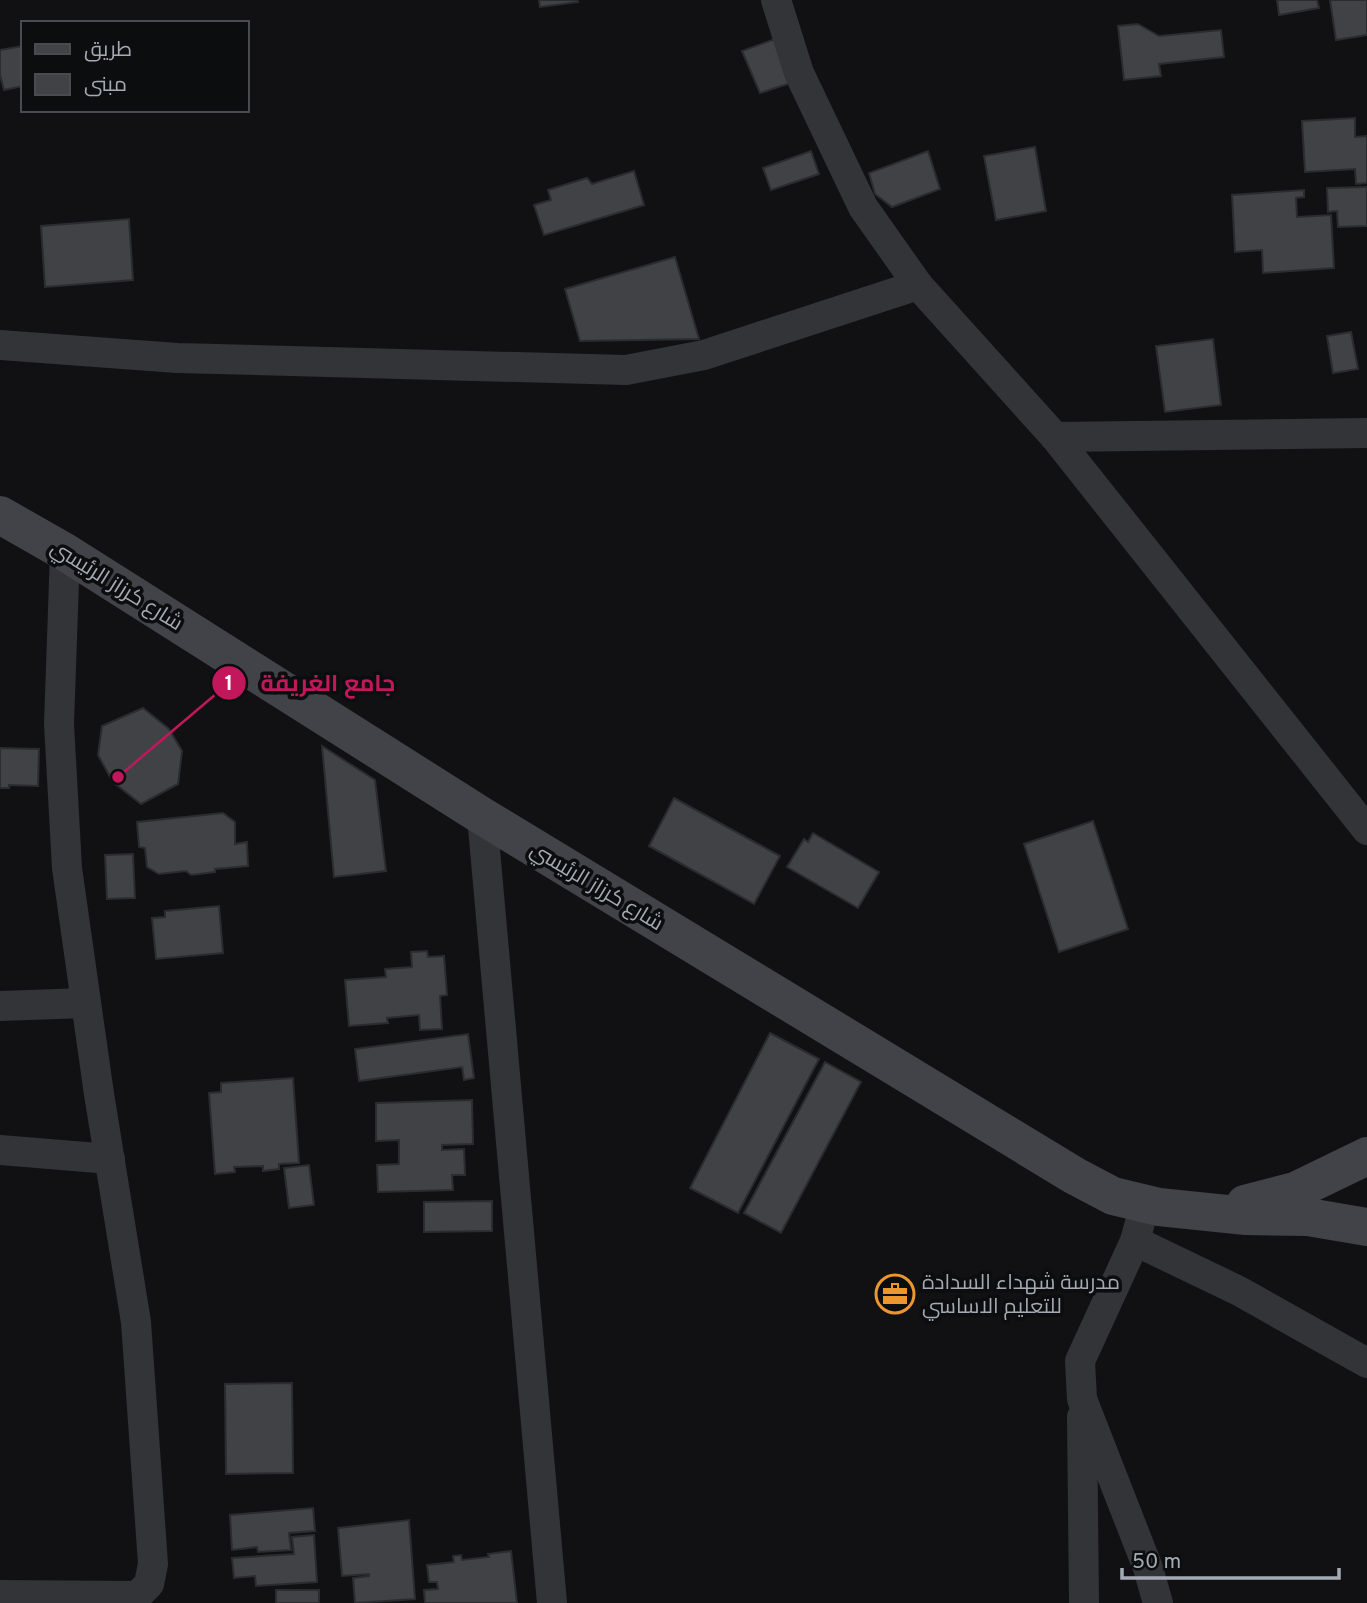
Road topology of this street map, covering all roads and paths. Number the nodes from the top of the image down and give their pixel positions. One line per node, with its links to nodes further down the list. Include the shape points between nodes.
1 (776, 0): 2 (street, via 799,73 863,208)
2 (918, 285): 3 (street, via 704,355 626,370 177,358); 5 (street)
3 (0, 345)
4 (1367, 433): 5 (street)
5 (1055, 437): 9 (street)
6 (0, 514): 7 (street, شارع كرزاز الرئيسي)
7 (65, 552): 8 (street, شارع كرزاز الرئيسي); 10 (street, via 60,724 67,868)
8 (482, 816): 15 (street, شارع كرزاز الرئيسي, via 1074,1176 1112,1196); 23 (street)
9 (1367, 830)
10 (86, 1003): 11 (street); 14 (street)
11 (0, 1006)
12 (0, 1150): 14 (street)
13 (1367, 1156): 16 (street, شارع كرزاز الرئيسي, via 1295,1191)
14 (110, 1159): 22 (street, via 136,1322 153,1564 149,1584 137,1596)
15 (1145, 1204): 16 (street, شارع كرزاز الرئيسي); 18 (street)
16 (1213, 1212): 17 (street, شارع كرزاز الرئيسي, via 1308,1217)
17 (1367, 1227)
18 (1135, 1241): 19 (street, via 1239,1291); 20 (street, via 1080,1361)
19 (1367, 1363)
20 (1082, 1399): 24 (street); 25 (street)
21 (0, 1595): 22 (street)
22 (55, 1600)
23 (552, 1603)
24 (1084, 1603)
25 (1158, 1603)

